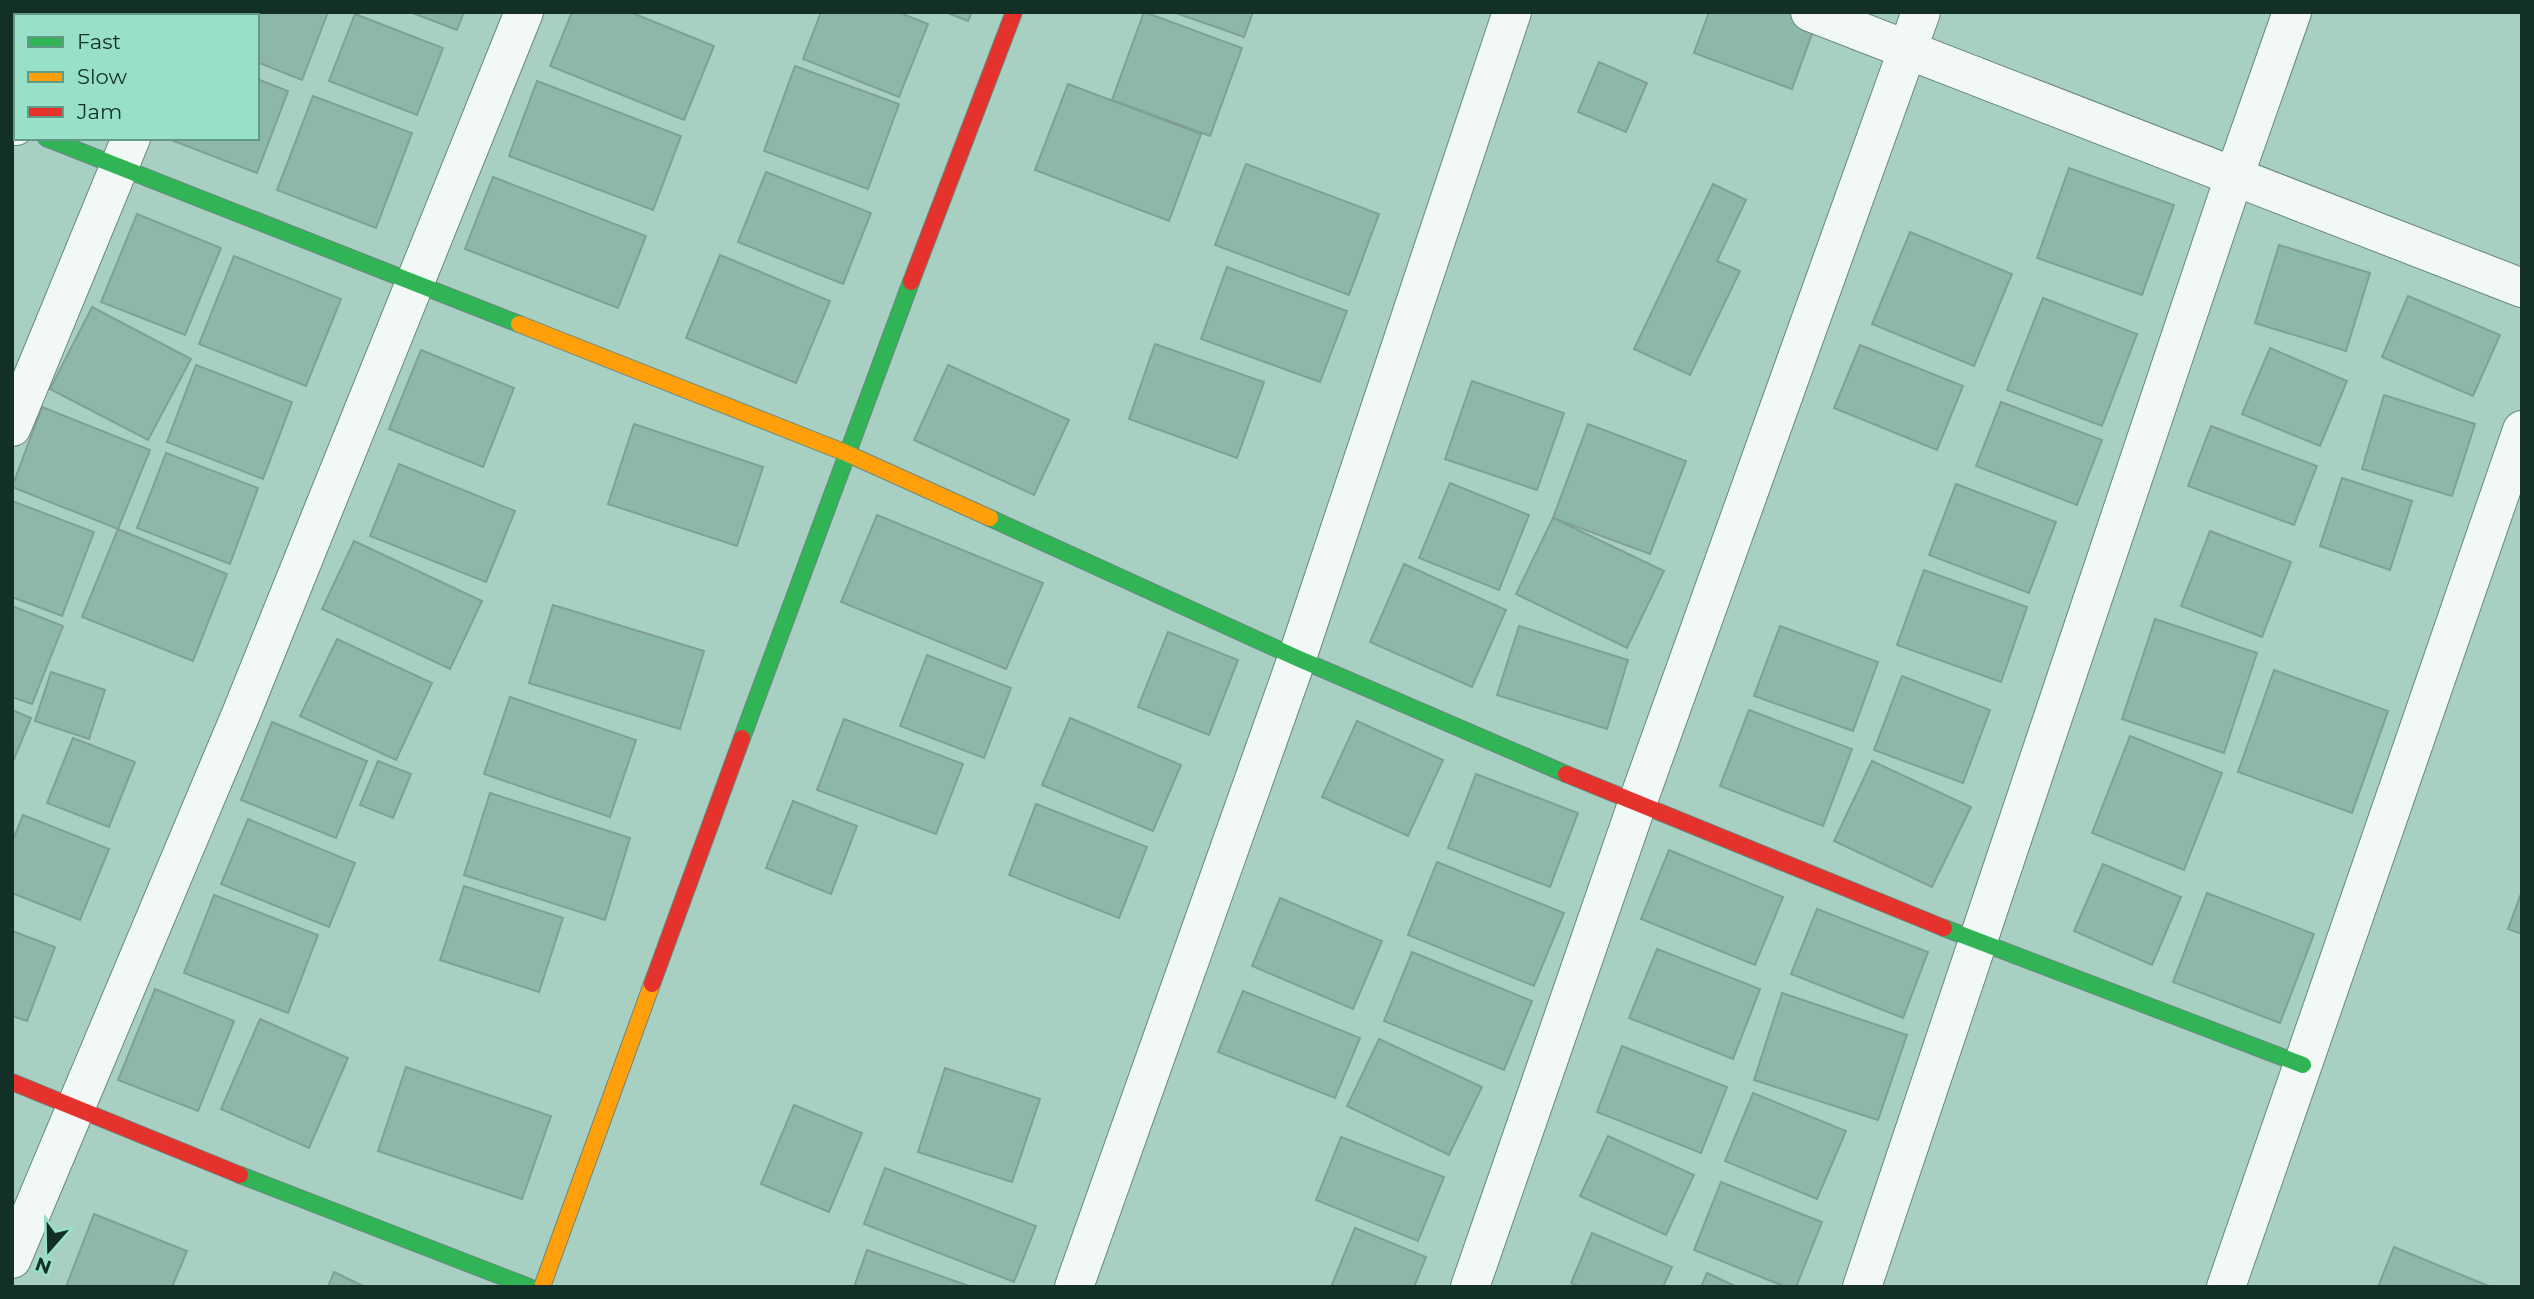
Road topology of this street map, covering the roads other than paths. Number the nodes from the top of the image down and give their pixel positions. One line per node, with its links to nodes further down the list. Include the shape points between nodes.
1 (524, 12): 11 (street)
2 (1014, 12): 15 (street)
3 (1512, 12): 16 (street)
4 (1810, 12): 7 (street)
5 (1921, 12): 7 (street)
6 (2292, 12): 10 (street)
7 (1909, 51): 10 (street); 17 (street)
8 (57, 140): 9 (street)
9 (125, 153): 11 (street); 13 (street)
10 (2234, 177): 12 (street); 18 (street)
11 (415, 284): 15 (street); 21 (street)
12 (2522, 288)
13 (12, 428)
14 (2522, 430): 19 (street)
15 (846, 453): 16 (street); 24 (street)
16 (1297, 658): 17 (street); 25 (street)
17 (1637, 804): 18 (street); 26 (street)
18 (1978, 942): 19 (street); 27 (street)
19 (2303, 1065): 28 (street)
20 (12, 1082): 21 (street)
21 (74, 1107): 22 (street); 23 (street)
22 (12, 1259)
23 (529, 1287)
24 (542, 1287)
25 (1074, 1287)
26 (1470, 1287)
27 (1862, 1287)
28 (2226, 1287)

